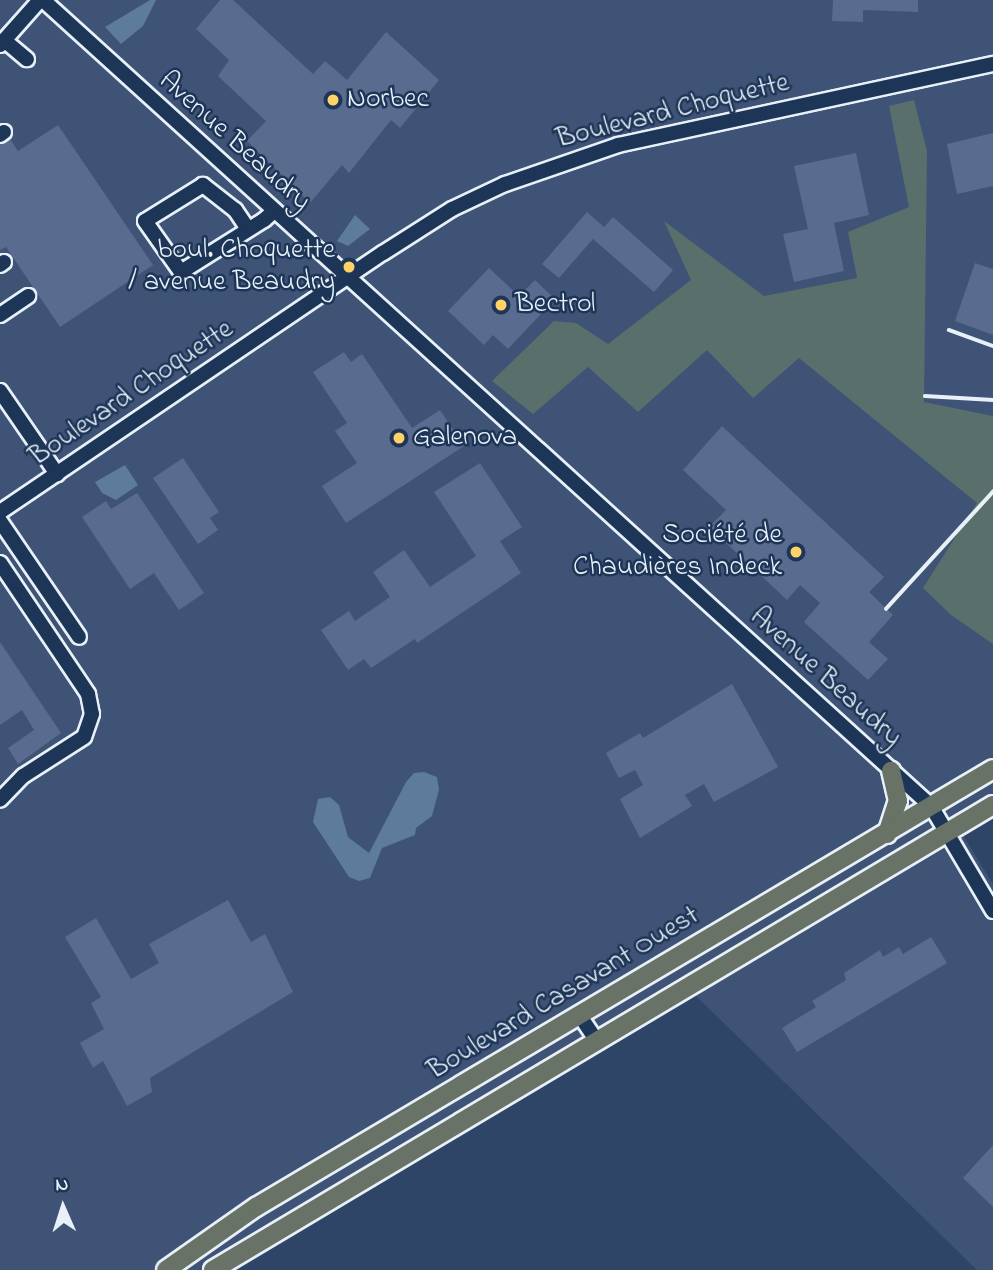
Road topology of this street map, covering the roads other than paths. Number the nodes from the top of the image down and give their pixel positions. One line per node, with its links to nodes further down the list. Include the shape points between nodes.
1 (41, 0): 2 (street); 5 (street, Avenue Beaudry)
2 (2, 43): 3 (street)
3 (27, 59)
4 (993, 64): 9 (street, Boulevard Choquette, via 580,156 452,209)
5 (248, 187): 6 (street); 7 (street, Avenue Beaudry)
6 (224, 205): 8 (street, via 235,211); 8 (street, via 209,188 199,185 145,221 181,272)
7 (274, 211): 8 (street); 9 (street, Avenue Beaudry)
8 (248, 229)
9 (348, 277): 13 (street, Boulevard Choquette); 19 (street, Avenue Beaudry)
10 (27, 296): 11 (street)
11 (0, 315)
12 (0, 391): 13 (street)
13 (57, 474): 14 (street, Boulevard Choquette)
14 (0, 512)
15 (0, 521): 17 (street)
16 (0, 563): 20 (street, via 88,694 92,714 84,737 23,776)
17 (79, 638)
18 (993, 769): 22 (main road, Boulevard Casavant Ouest)
19 (891, 771): 22 (street, Avenue Beaudry); 24 (main road, via 898,790 896,813)
20 (0, 800)
21 (993, 805): 23 (main road, Boulevard Casavant Ouest)
22 (932, 806): 23 (street, Avenue Beaudry); 24 (main road, Boulevard Casavant Ouest)
23 (946, 832): 25 (street, Avenue Beaudry); 27 (main road, Boulevard Casavant Ouest)
24 (887, 834): 26 (main road, Boulevard Casavant Ouest)
25 (993, 911)
26 (580, 1016): 27 (street); 28 (main road, Boulevard Casavant Ouest, via 232,1221)
27 (596, 1040): 29 (main road, Boulevard Casavant Ouest)
28 (166, 1270)
29 (214, 1270)

